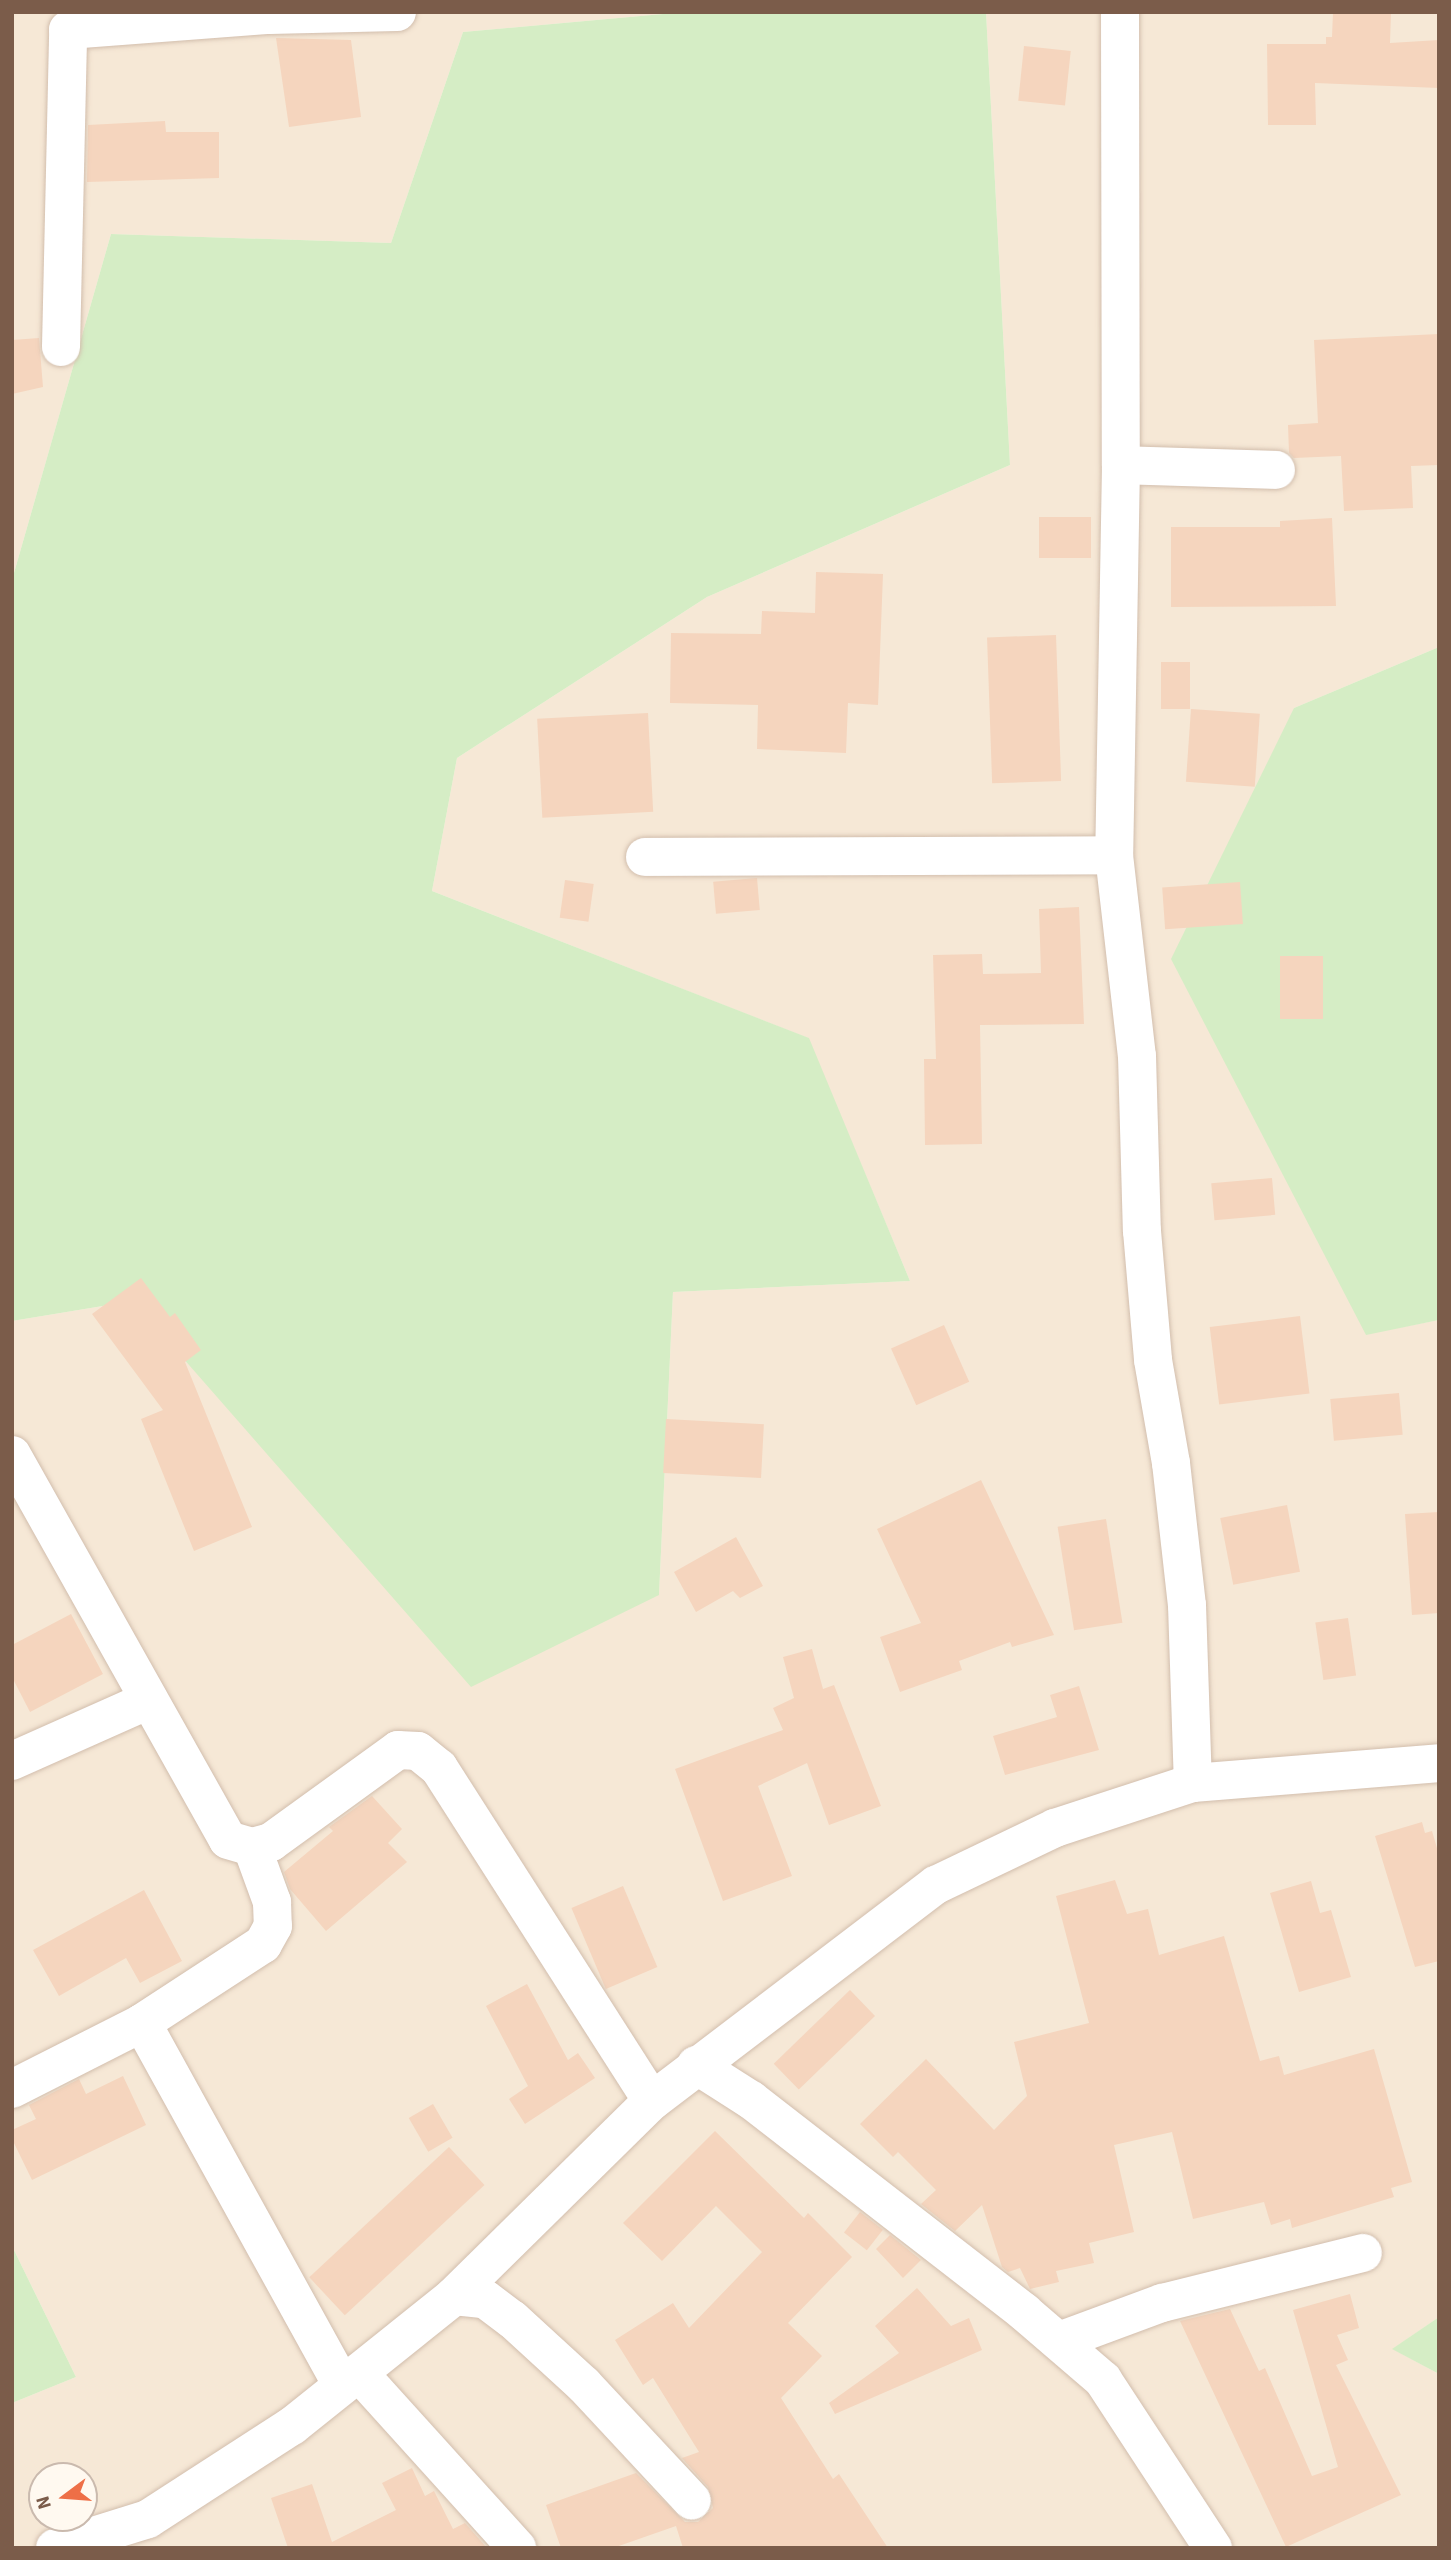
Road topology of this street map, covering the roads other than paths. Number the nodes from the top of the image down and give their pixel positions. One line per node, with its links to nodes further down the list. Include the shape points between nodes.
1 (397, 12): 3 (street)
2 (1120, 12): 5 (street)
3 (269, 14): 4 (street, via 68,30)
4 (61, 347)
5 (1121, 465): 6 (street); 7 (street)
6 (1276, 470)
7 (1114, 855): 8 (street); 13 (street, via 1137,1056 1142,1231 1153,1360 1171,1463 1187,1605)
8 (645, 857)
9 (12, 1455): 10 (street)
10 (149, 1700): 11 (street); 14 (street, via 228,1840)
11 (12, 1761)
12 (1439, 1763): 13 (street)
13 (1193, 1783): 16 (street, via 1055,1828 936,1885)
14 (252, 1847): 15 (street, via 272,1902 273,1926 263,1944); 18 (street, via 271,1842 398,1750 418,1751 439,1768)
15 (142, 2023): 17 (street); 22 (street)
16 (696, 2065): 18 (street); 21 (street, via 751,2100)
17 (12, 2089)
18 (653, 2101): 20 (street)
19 (1363, 2253): 21 (street, via 1162,2303)
20 (454, 2296): 22 (street); 23 (street, via 485,2299 512,2319 584,2385)
21 (1059, 2341): 27 (street, via 1104,2380)
22 (351, 2379): 24 (street); 26 (street)
23 (692, 2501)
24 (153, 2533): 25 (street)
25 (55, 2548)
26 (517, 2548)
27 (1213, 2548)

